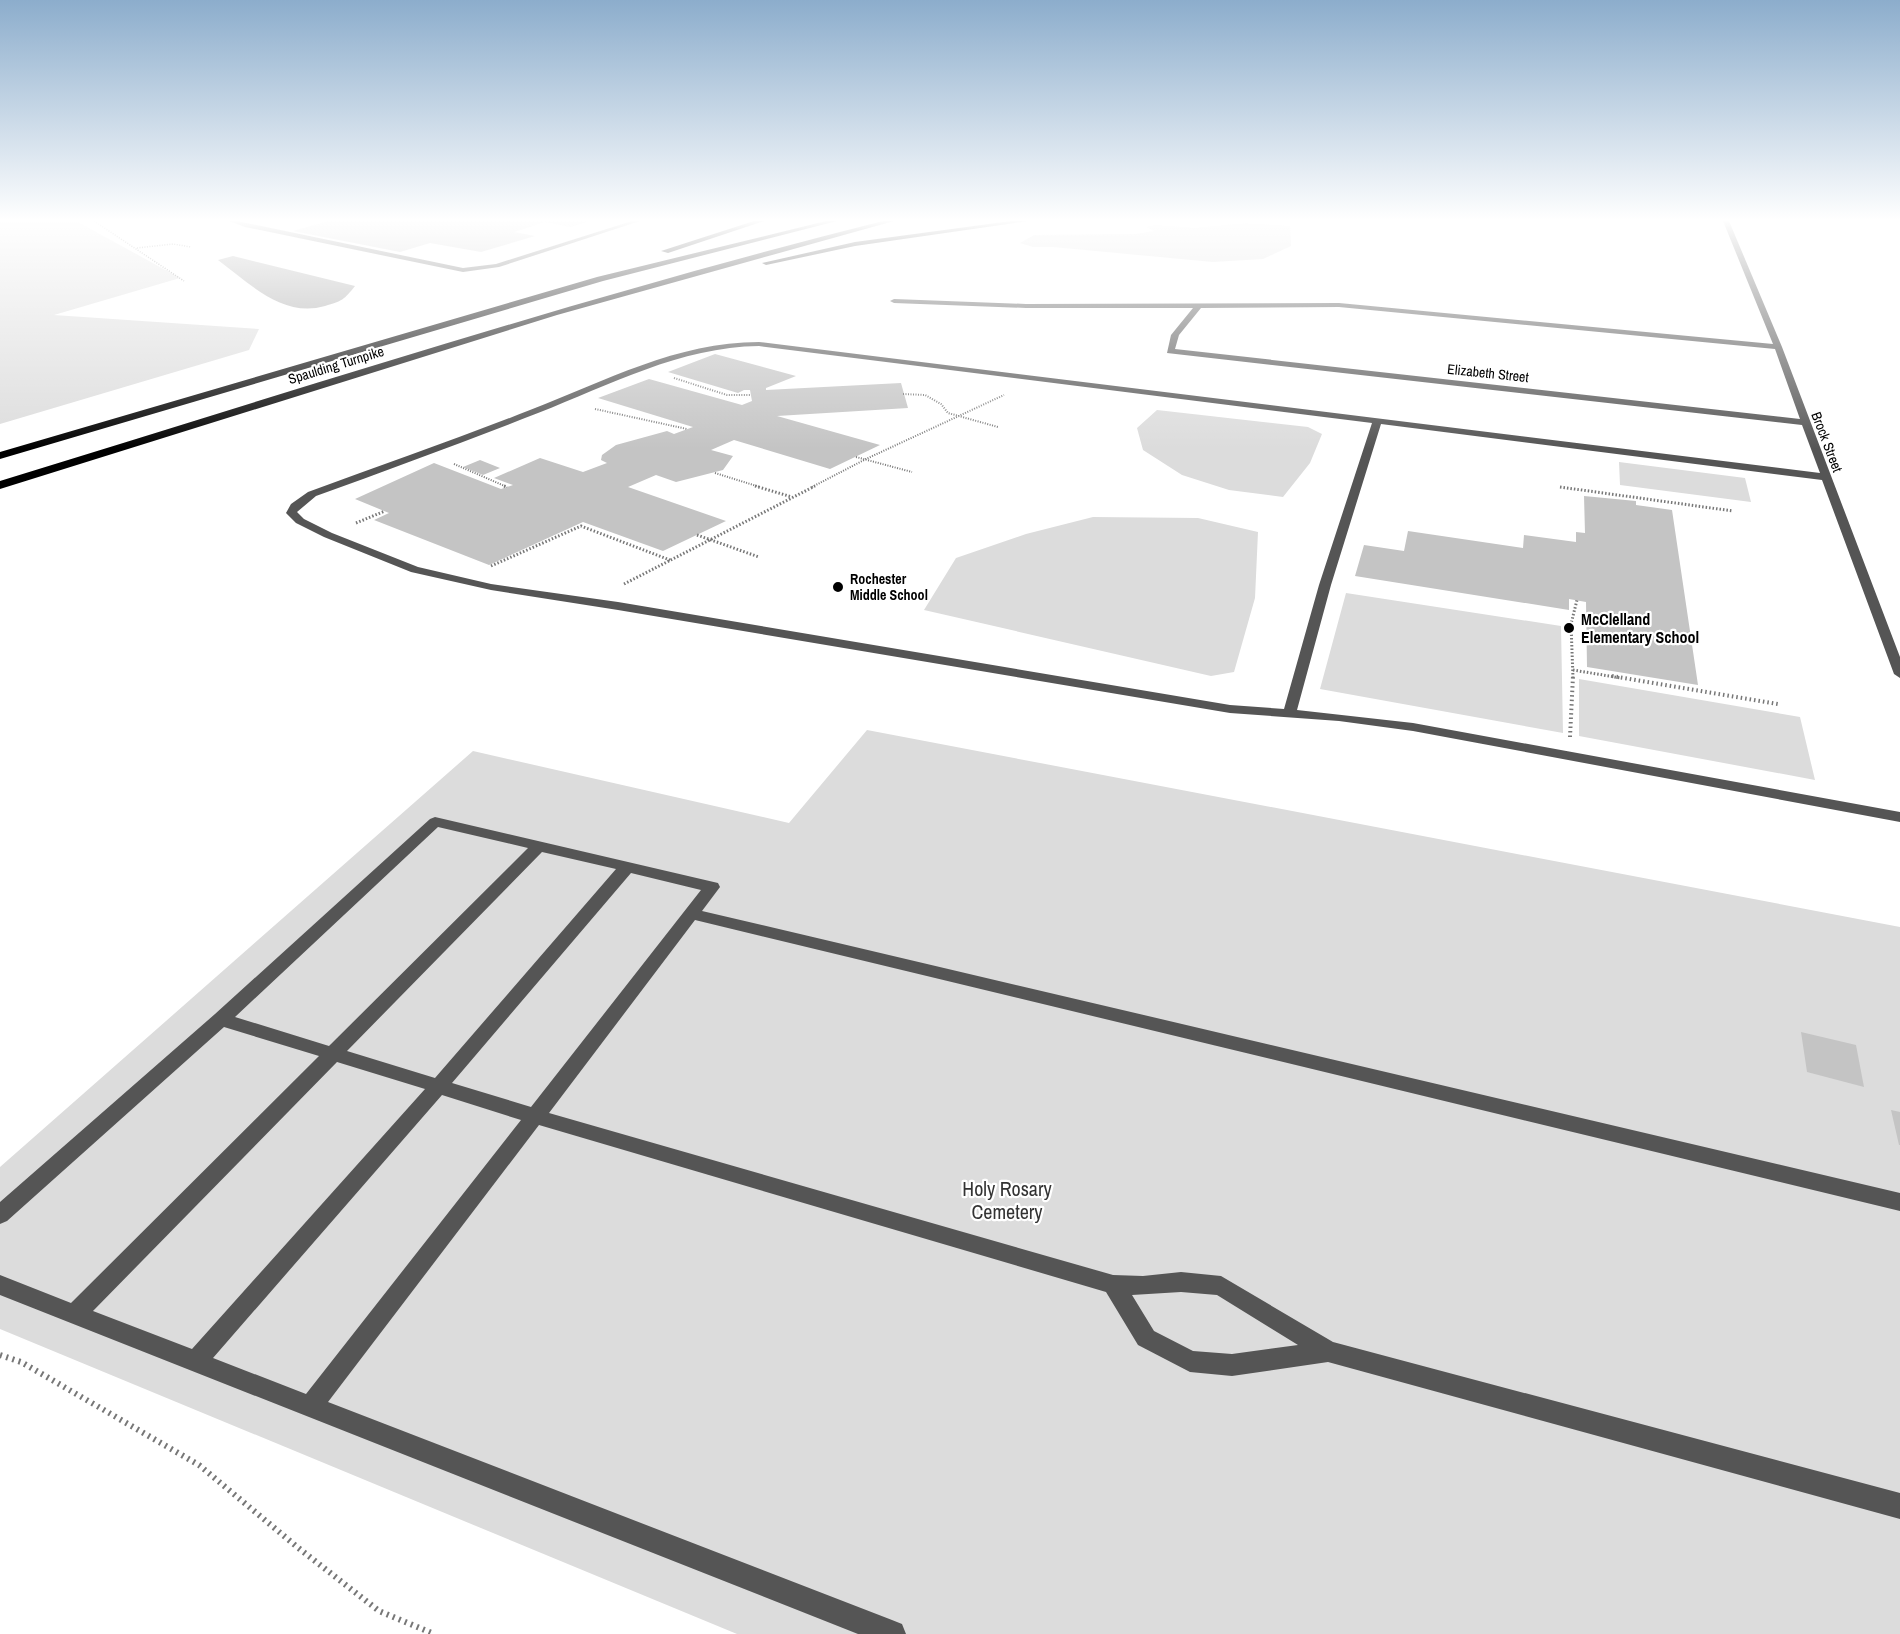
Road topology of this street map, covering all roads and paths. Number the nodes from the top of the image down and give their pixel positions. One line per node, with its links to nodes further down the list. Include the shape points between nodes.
1 (508, 297): 15 (highway, via 278,366)
2 (538, 297): 15 (highway, Spaulding Turnpike)
3 (609, 297): 8 (highway, Spaulding Turnpike)
4 (638, 297): 8 (highway)
5 (1757, 297): 9 (street, Brock Street)
6 (894, 302): 7 (street)
7 (1199, 305): 9 (street, via 1358,306); 18 (street, Elizabeth Street, via 1175,336 1170,351)
8 (557, 312): 28 (highway, Spaulding Turnpike)
9 (1778, 347): 18 (street, Brock Street)
10 (644, 369): 11 (street, via 705,346 743,343); 13 (path, via 727,395); 14 (street)
11 (1039, 379): 16 (path); 17 (street)
12 (903, 394): 16 (path, via 935,399)
13 (751, 395)
14 (565, 400): 20 (path); 21 (street)
15 (142, 414): 22 (highway, Spaulding Turnpike)
16 (955, 415): 19 (path); 24 (path)
17 (1377, 421): 27 (street); 43 (street)
18 (1804, 422): 27 (street, Brock Street)
19 (998, 427)
20 (687, 429)
21 (426, 453): 29 (path); 43 (street, via 312,494 291,513 328,535 415,570 491,587 1230,709)
22 (0, 456)
23 (856, 457): 24 (path)
24 (866, 459): 25 (path); 31 (path)
25 (912, 472)
26 (715, 473): 31 (path)
27 (1826, 477): 41 (street, Brock Street)
28 (0, 485)
29 (507, 487)
30 (1560, 487): 32 (path)
31 (792, 498): 34 (path)
32 (1733, 511)
33 (697, 535): 34 (path)
34 (710, 540): 35 (path); 36 (path)
35 (759, 557)
36 (671, 560): 37 (path, via 581,526); 38 (path)
37 (485, 569)
38 (621, 586)
39 (1577, 600): 40 (path, via 1571,624)
40 (1573, 670): 42 (path); 44 (path)
41 (1900, 674)
42 (1778, 704)
43 (1289, 714): 45 (street, via 1413,727)
44 (1570, 738)
45 (1900, 817)
46 (539, 846): 47 (street); 49 (street, via 435,822); 50 (street)
47 (627, 867): 48 (street, via 712,887); 51 (street)
48 (693, 914): 52 (street); 53 (street)
49 (221, 1019): 50 (street); 54 (street)
50 (336, 1053): 51 (street); 57 (street)
51 (439, 1086): 52 (street); 60 (street)
52 (534, 1116): 56 (street); 61 (street)
53 (1900, 1202)
54 (0, 1215)
55 (0, 1285): 57 (street)
56 (1113, 1285): 58 (street, via 1181,1282 1221,1286); 58 (street, via 1146,1338 1190,1361 1232,1365)
57 (75, 1314): 60 (street)
58 (1329, 1351): 62 (street)
59 (0, 1355): 63 (path, via 21,1362 199,1465 379,1611)
60 (196, 1361): 61 (street)
61 (311, 1406): 64 (street)
62 (1900, 1506)
63 (434, 1634)
64 (892, 1634)

